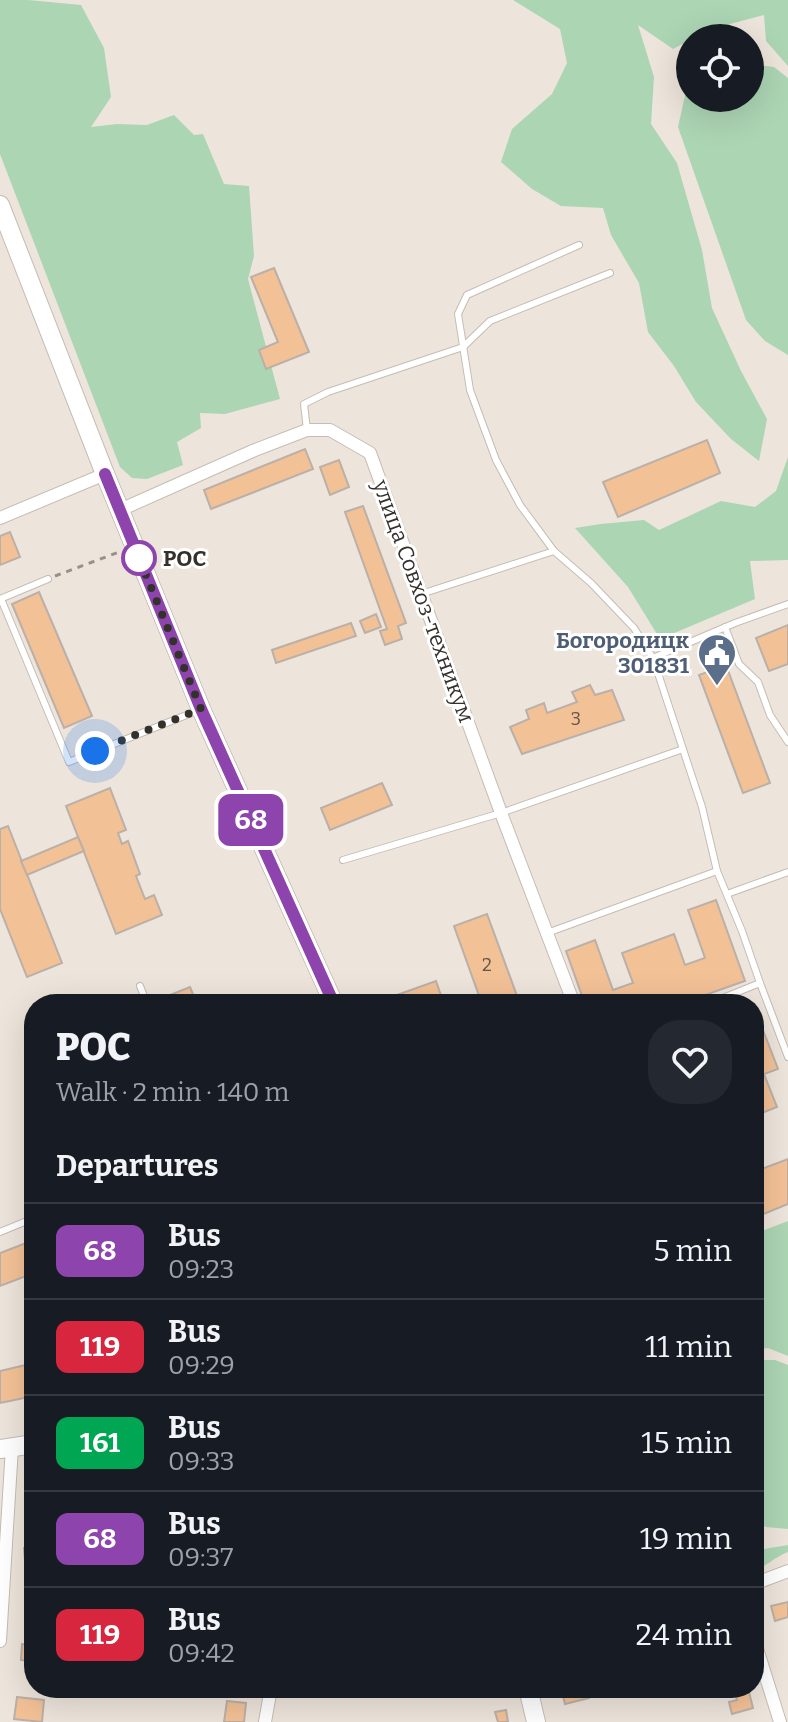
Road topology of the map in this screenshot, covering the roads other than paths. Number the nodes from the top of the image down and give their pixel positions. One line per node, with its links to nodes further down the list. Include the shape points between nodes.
1 (0, 205): 6 (main road)
2 (579, 245): 4 (lane, via 467,295 458,314)
3 (610, 273): 4 (lane, via 490,321)
4 (463, 347): 5 (lane, via 304,404); 9 (lane, via 470,390 496,460)
5 (307, 430): 7 (street); 11 (street, улица Совхоз-техникум, via 330,430 370,453)
6 (105, 474): 7 (main road); 8 (street)
7 (120, 510): 16 (main road)
8 (0, 518)
9 (554, 551): 11 (lane); 15 (lane, via 634,628)
10 (48, 579): 12 (lane)
11 (421, 594): 19 (street, улица Совхоз-техникум)
12 (1, 599): 16 (lane, via 69,762)
13 (788, 604): 14 (lane)
14 (725, 627): 15 (lane); 17 (lane, via 739,664 758,682 770,715)
15 (653, 658): 18 (lane)
16 (201, 709): 28 (main road)
17 (788, 742)
18 (683, 749): 19 (lane); 21 (lane)
19 (501, 813): 20 (lane); 24 (street, улица Совхоз-техникум)
20 (343, 860)
21 (717, 871): 23 (lane); 24 (lane)
22 (788, 872): 23 (lane)
23 (727, 894): 25 (lane)
24 (547, 933): 29 (street, улица Совхоз-техникум)
25 (760, 983): 30 (lane); 31 (lane)
26 (140, 986): 27 (lane)
27 (143, 994)
28 (329, 994)
29 (570, 994)
30 (733, 994)
31 (788, 1057)
32 (24, 1222): 33 (lane)
33 (0, 1232)
34 (6, 1448): 37 (street)
35 (788, 1571): 36 (street)
36 (764, 1580)
37 (0, 1641)
38 (764, 1671): 43 (street)
39 (269, 1698): 41 (street)
40 (530, 1698): 42 (main road)
41 (265, 1722)
42 (536, 1722)
43 (780, 1722)

